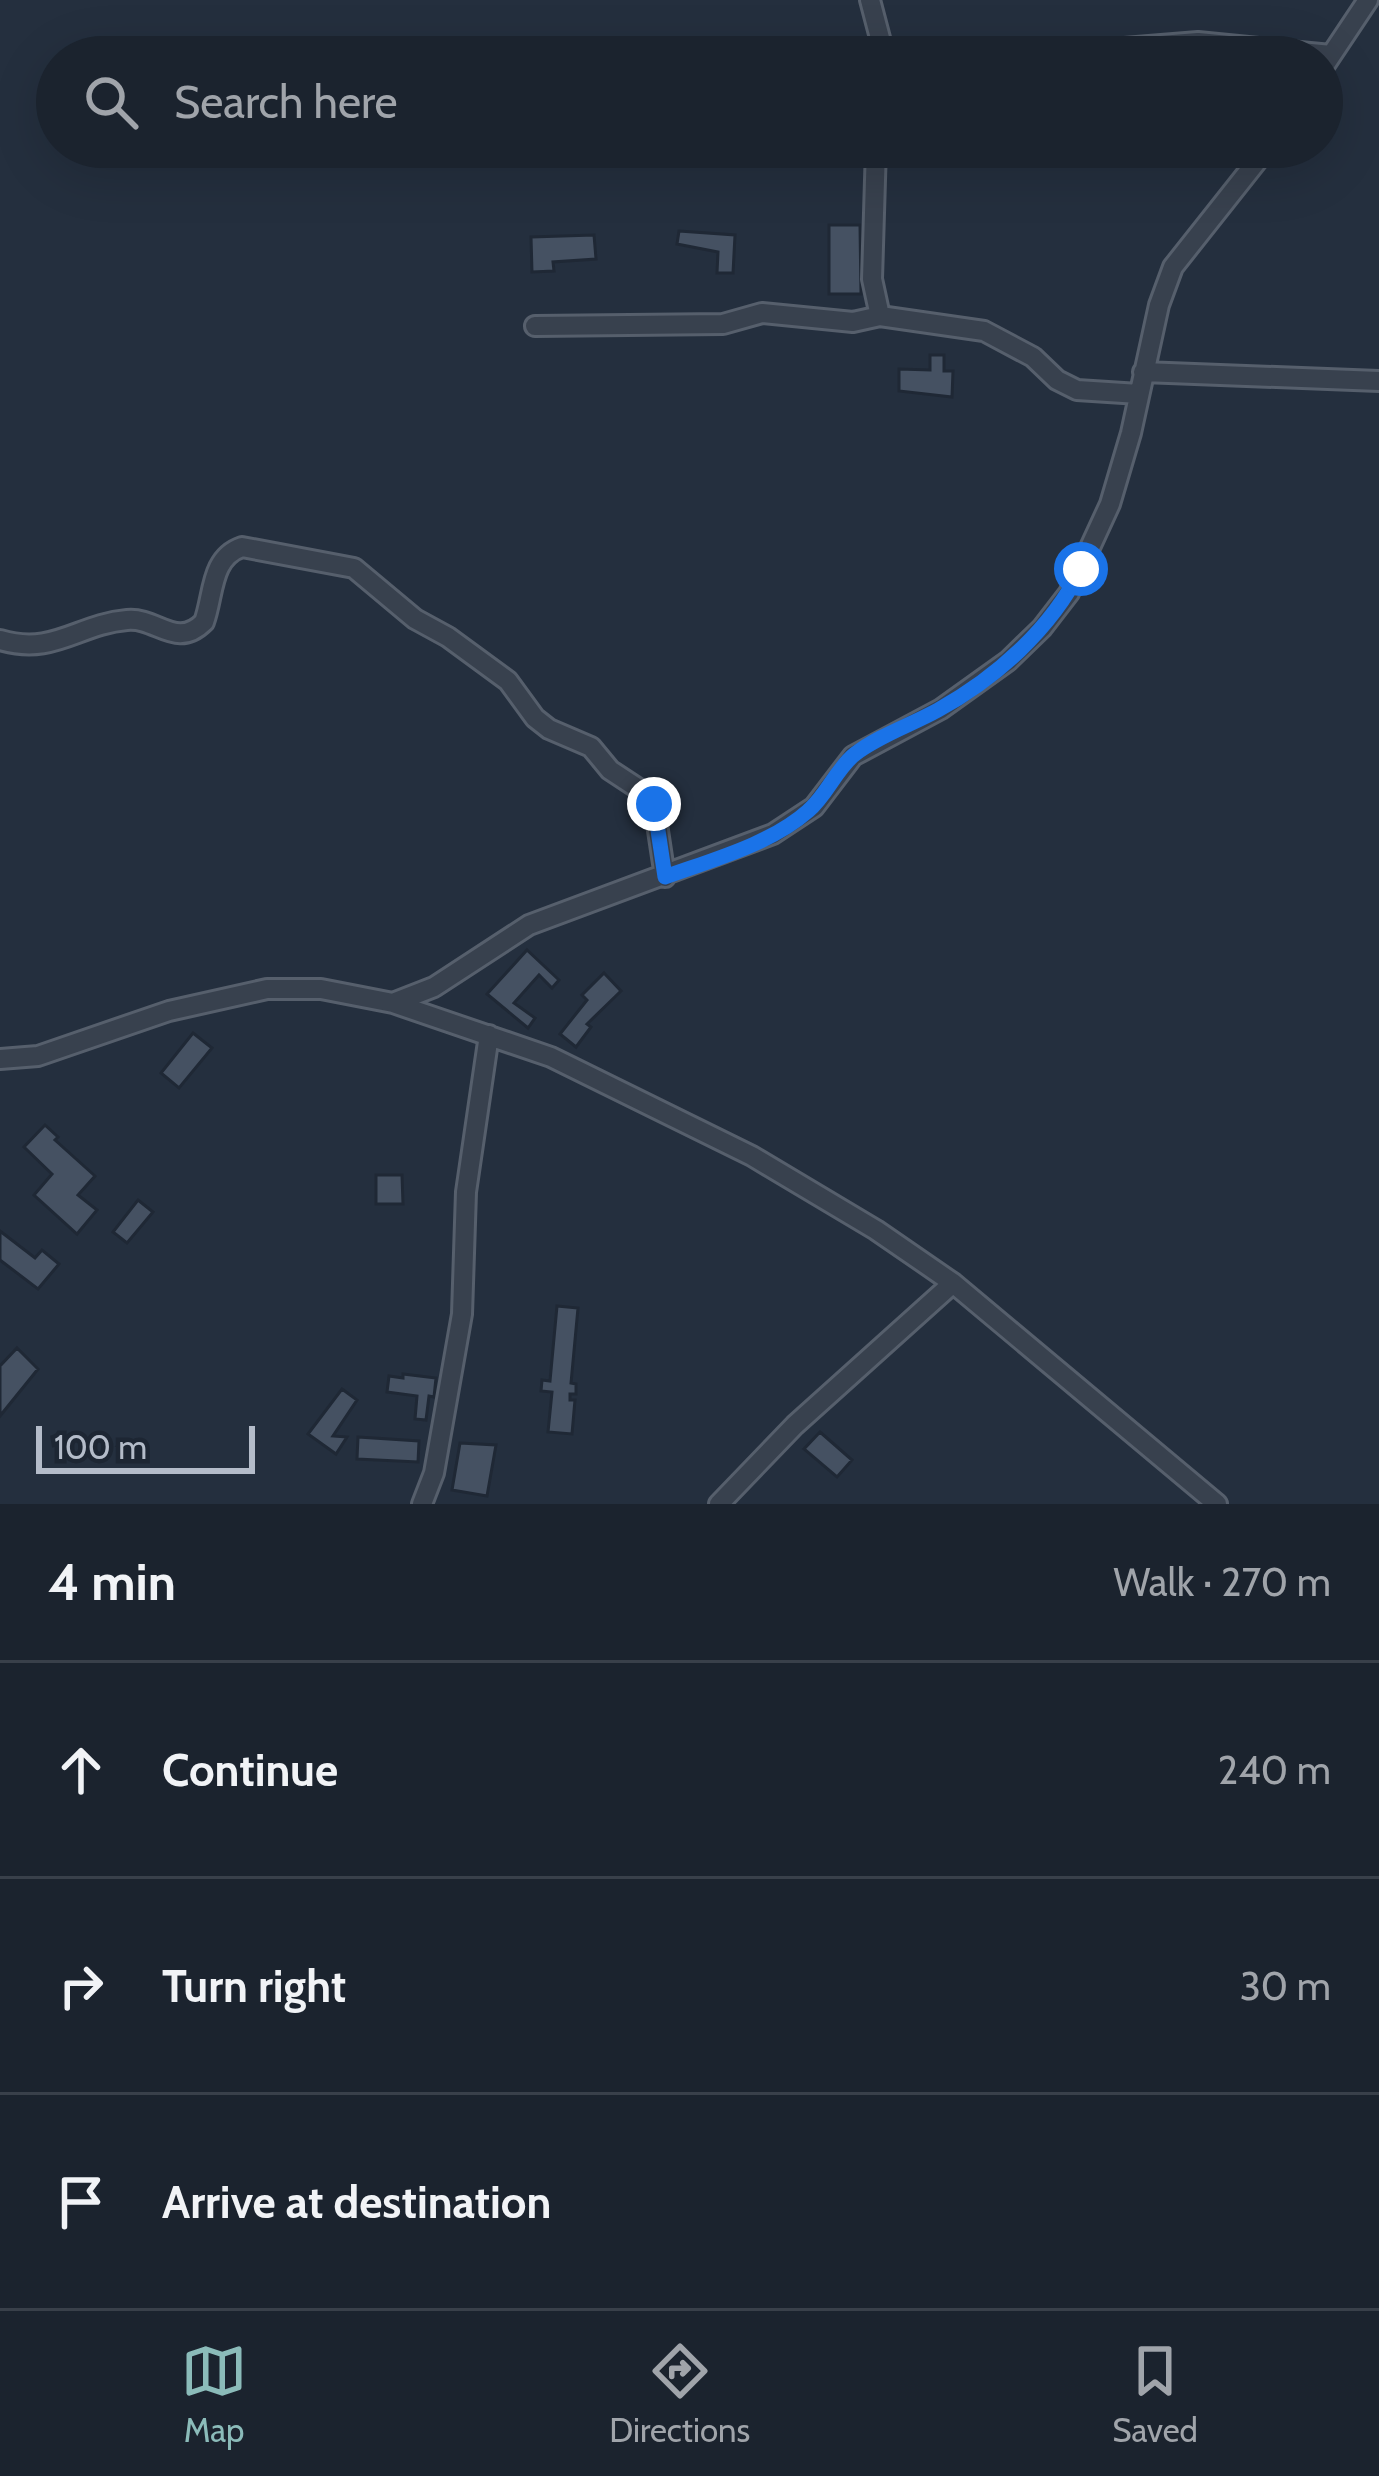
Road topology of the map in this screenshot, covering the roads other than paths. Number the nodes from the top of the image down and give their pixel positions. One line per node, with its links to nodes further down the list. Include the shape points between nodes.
1 (870, 0): 3 (street)
2 (1368, 0): 4 (street)
3 (880, 36)
4 (1343, 37)
5 (875, 168): 7 (street, via 872,279)
6 (1251, 168): 9 (street, via 1173,267)
7 (880, 316): 8 (street, via 853,322 762,313 723,324); 11 (street, via 984,331 1077,390)
8 (536, 326)
9 (1143, 372): 10 (street); 11 (street)
10 (1379, 381)
11 (1139, 394): 13 (street, via 1094,545 1042,628 941,709 853,756 798,820)
12 (0, 640): 13 (street, via 35,647 131,619 187,633 204,622 216,572 242,547 342,563 508,681 549,729 591,747 648,795)
13 (665, 877): 14 (street, via 529,926)
14 (434, 987): 15 (street); 16 (street)
15 (393, 1004): 16 (street); 18 (street, via 321,989 267,989 169,1011 38,1056)
16 (429, 1013): 17 (street)
17 (489, 1035): 19 (street, via 607,1081 752,1156); 20 (street, via 466,1192 462,1314)
18 (0, 1059)
19 (953, 1283): 21 (street); 22 (street)
20 (422, 1504)
21 (719, 1504)
22 (1217, 1504)

